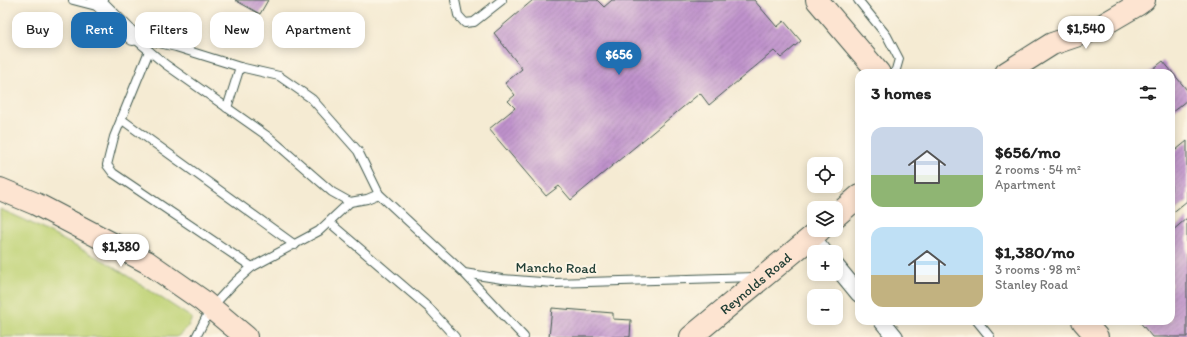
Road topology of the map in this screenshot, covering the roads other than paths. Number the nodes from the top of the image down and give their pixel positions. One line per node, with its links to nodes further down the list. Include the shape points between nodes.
1 (73, 0): 7 (lane)
2 (455, 0): 3 (lane, via 458,15 465,23 474,22)
3 (502, 0)
4 (817, 0): 11 (street)
5 (858, 0): 12 (lane, via 887,36 899,59)
6 (1144, 0): 13 (street, via 1096,29 1052,44)
7 (100, 4): 8 (street)
8 (133, 37): 9 (lane); 10 (lane)
9 (149, 51): 14 (lane); 15 (lane)
10 (240, 67): 14 (lane); 17 (lane, via 278,76 312,99 358,151)
11 (876, 69)
12 (896, 69)
13 (1012, 69)
14 (227, 108): 19 (lane, via 270,138 332,192)
15 (121, 119): 23 (lane); 24 (lane, via 107,165 113,173)
16 (0, 189): 29 (street, via 36,204 147,262)
17 (379, 194): 19 (lane); 25 (lane)
18 (855, 199): 20 (street)
19 (350, 202): 21 (lane)
20 (843, 210)
21 (329, 222): 23 (lane); 35 (lane, via 428,308)
22 (819, 240): 27 (street, Reynolds Road)
23 (295, 245): 24 (lane)
24 (252, 267): 29 (lane)
25 (464, 273): 27 (lane, Mancho Road, via 554,283); 36 (lane)
26 (843, 275): 28 (street)
27 (764, 277): 37 (street, Reynolds Road)
28 (855, 289)
29 (211, 308): 33 (lane); 34 (street)
30 (885, 325): 38 (street)
31 (980, 325): 39 (lane)
32 (1087, 325): 40 (street)
33 (196, 337)
34 (246, 337)
35 (455, 337)
36 (524, 337)
37 (692, 337)
38 (895, 337)
39 (990, 337)
40 (1097, 337)

